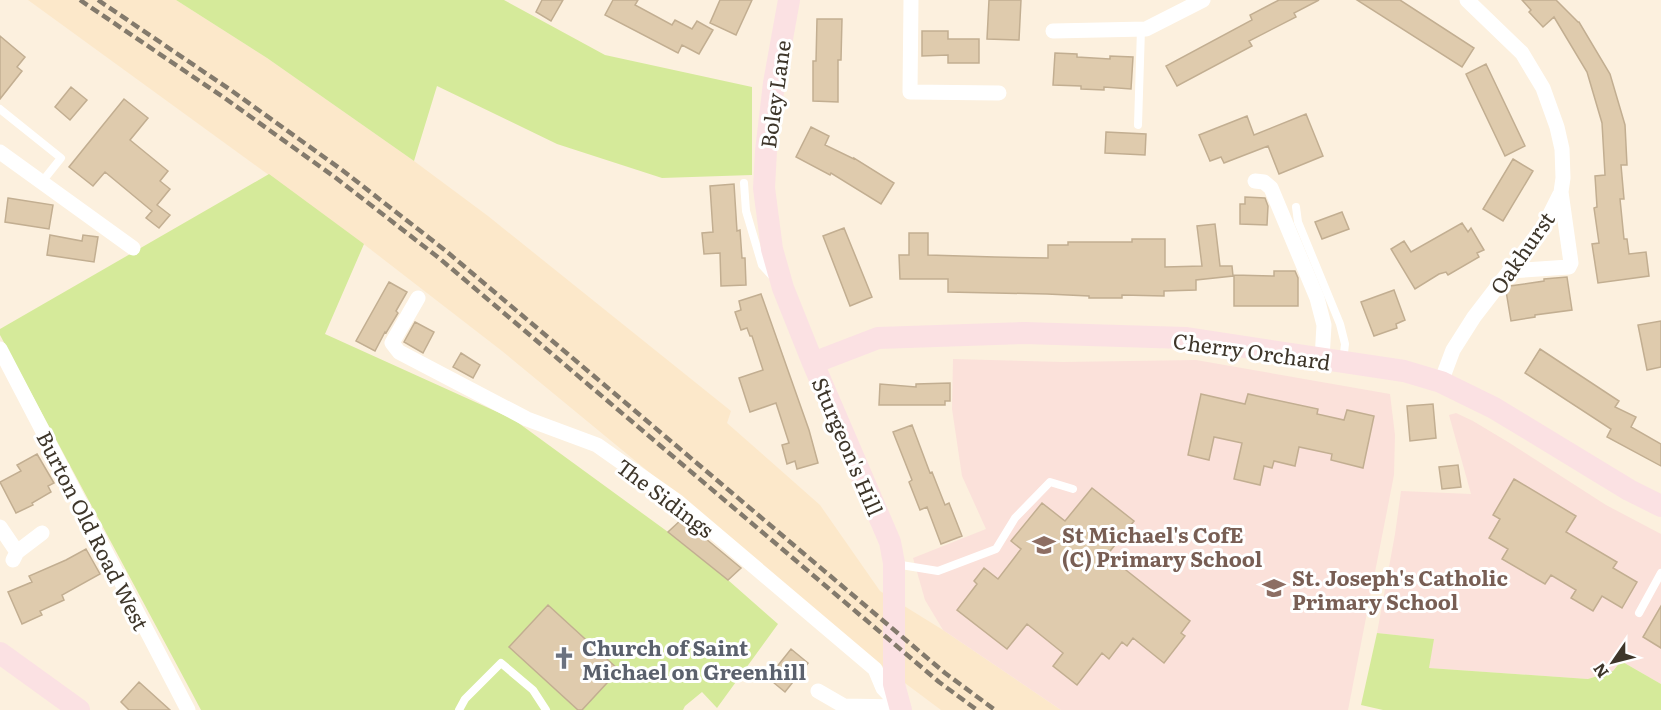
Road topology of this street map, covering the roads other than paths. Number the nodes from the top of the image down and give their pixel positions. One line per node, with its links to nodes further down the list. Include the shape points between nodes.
1 (789, 0): 13 (street, Boley Lane, via 766,151)
2 (911, 0): 7 (street, via 910,92)
3 (1203, 0): 5 (street)
4 (1467, 0): 14 (street, Oakhurst, via 1522,53 1543,88 1562,149)
5 (1143, 29): 6 (street); 9 (lane)
6 (1053, 31)
7 (999, 93)
8 (0, 109): 12 (lane, via 61,158)
9 (1138, 125)
10 (3, 160): 12 (street)
11 (1255, 181): 20 (street, via 1271,188 1317,298)
12 (42, 183): 16 (street)
13 (754, 186): 21 (street, Sturgeon's Hill, via 783,288)
14 (1560, 192): 17 (street, Oakhurst, via 1544,226); 17 (street, via 1569,267)
15 (1296, 207): 20 (lane, via 1298,222 1345,344)
16 (133, 248)
17 (1509, 272): 22 (street, Oakhurst, via 1453,350)
18 (418, 298): 32 (street, The Sidings, via 389,348 527,419 597,446 678,502 875,669 883,688)
19 (0, 349): 34 (street, Burton Old Road West)
20 (1333, 361): 21 (street, Cherry Orchard, via 1185,338 1024,333 878,338); 22 (street, Cherry Orchard, via 1404,371)
21 (813, 363): 27 (street, Sturgeon's Hill, via 890,542)
22 (1441, 382): 24 (street, Cherry Orchard, via 1494,408)
23 (1073, 489): 27 (lane, via 1050,482 1015,518 996,549 938,571)
24 (1661, 506)
25 (0, 527): 26 (street, via 15,556)
26 (42, 533)
27 (894, 563): 32 (street, Sturgeon's Hill, via 894,684)
28 (1661, 573): 29 (lane)
29 (1639, 613)
30 (7, 661): 33 (street)
31 (818, 691): 32 (street, via 844,706)
32 (901, 708)
33 (79, 710)
34 (188, 710)
35 (459, 710): 36 (lane, via 501,663 533,690)
36 (546, 710)

